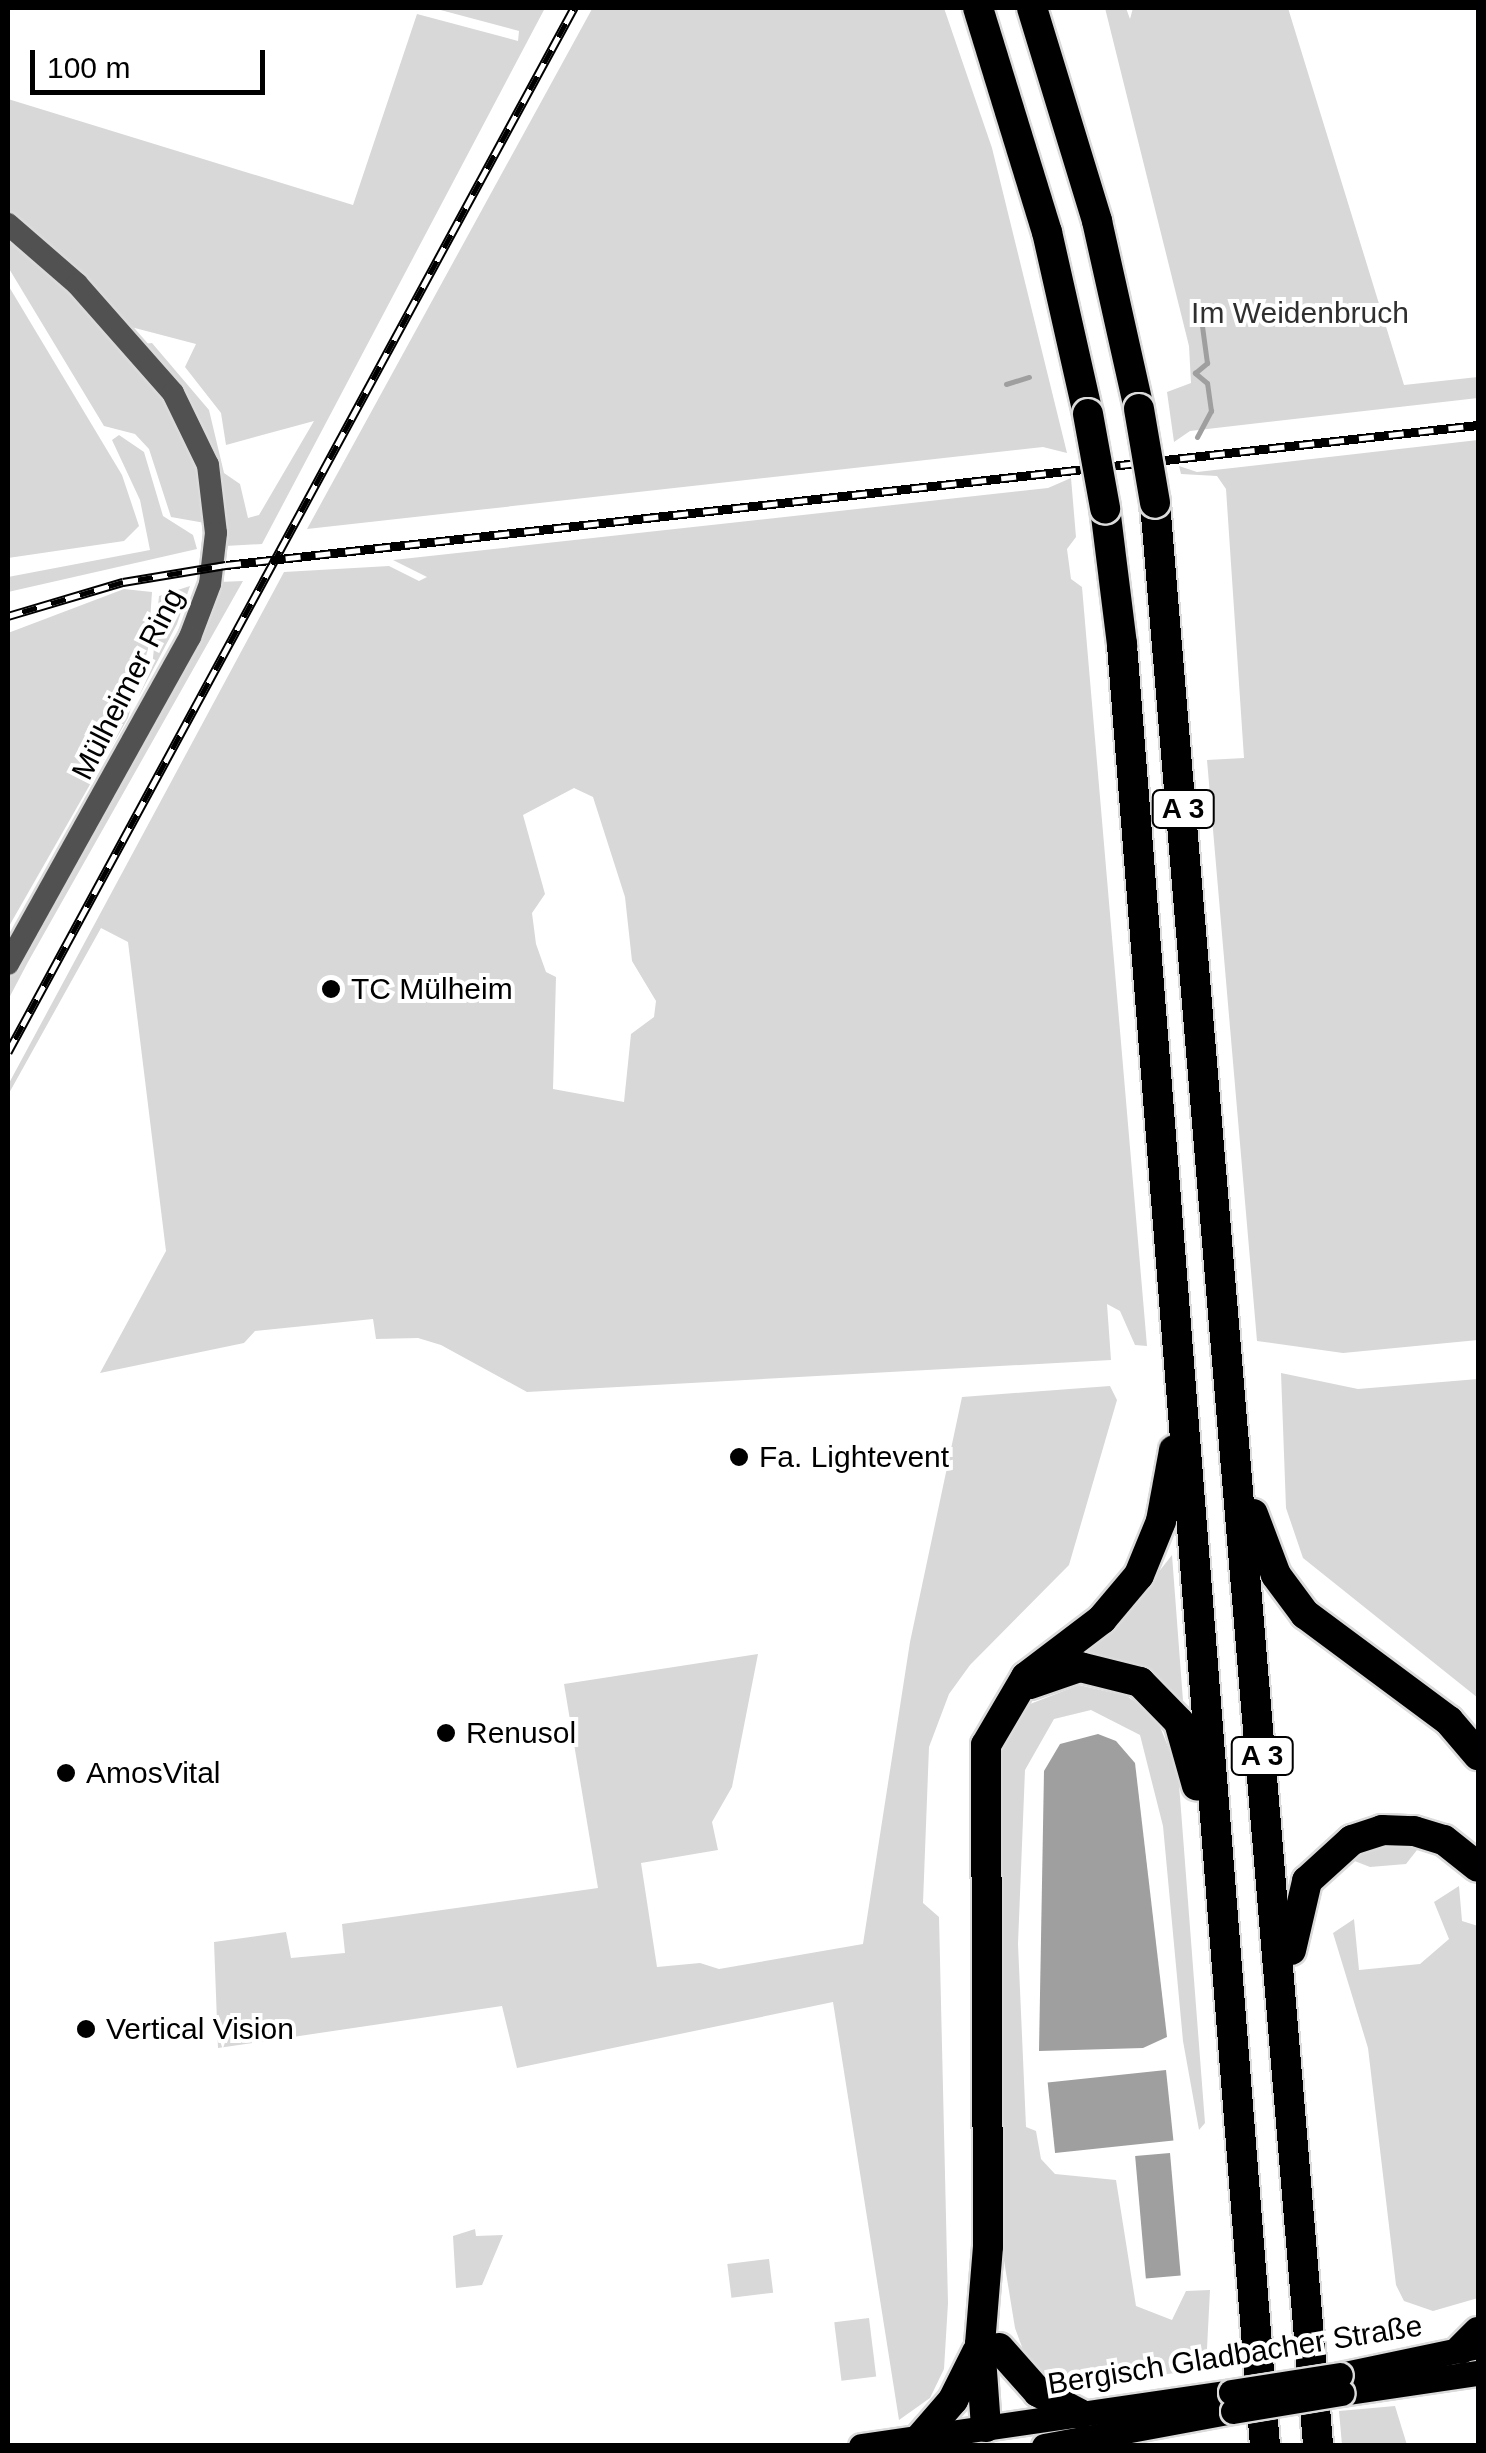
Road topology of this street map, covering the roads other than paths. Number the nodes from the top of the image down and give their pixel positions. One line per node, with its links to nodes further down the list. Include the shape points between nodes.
1 (1033, 9): 6 (highway, A 3, bridge, via 1097,221 1155,502)
2 (980, 12): 5 (highway, A 3, bridge, via 1048,232 1104,508 1122,645)
3 (8, 224): 4 (street, Mülheimer Ring, via 87,295 173,394 208,465 216,546 190,637 78,844 32,905)
4 (11, 957)
5 (1182, 1400): 7 (highway, via 1161,1522 1139,1574 1102,1619 1042,1662); 10 (highway, A 3)
6 (1239, 1473): 8 (highway, via 1276,1575 1305,1614 1449,1722); 11 (highway, A 3)
7 (1001, 1710): 10 (highway, via 1022,1688 1064,1670 1111,1670 1152,1690 1188,1744); 12 (highway, via 983,1769)
8 (1478, 1755)
9 (1478, 1867): 11 (highway, via 1444,1840 1398,1829 1367,1834 1326,1857 1296,1909)
10 (1222, 1902): 20 (highway, A 3)
11 (1285, 2038): 21 (highway, A 3)
12 (989, 2346): 15 (highway, via 1038,2392); 16 (highway); 17 (highway)
13 (1474, 2350): 14 (main road, Bergisch Gladbacher Straße, bridge, via 1341,2384)
14 (1232, 2401): 15 (main road, Bergisch Gladbacher Straße); 19 (main road, Bergisch Gladbacher Straße)
15 (1080, 2414): 16 (main road, Bergisch Gladbacher Straße)
16 (994, 2436): 17 (main road, Bergisch Gladbacher Straße)
17 (921, 2437): 18 (main road, Bergisch Gladbacher Straße)
18 (861, 2446)
19 (1044, 2446)
20 (1265, 2446)
21 (1318, 2446)

